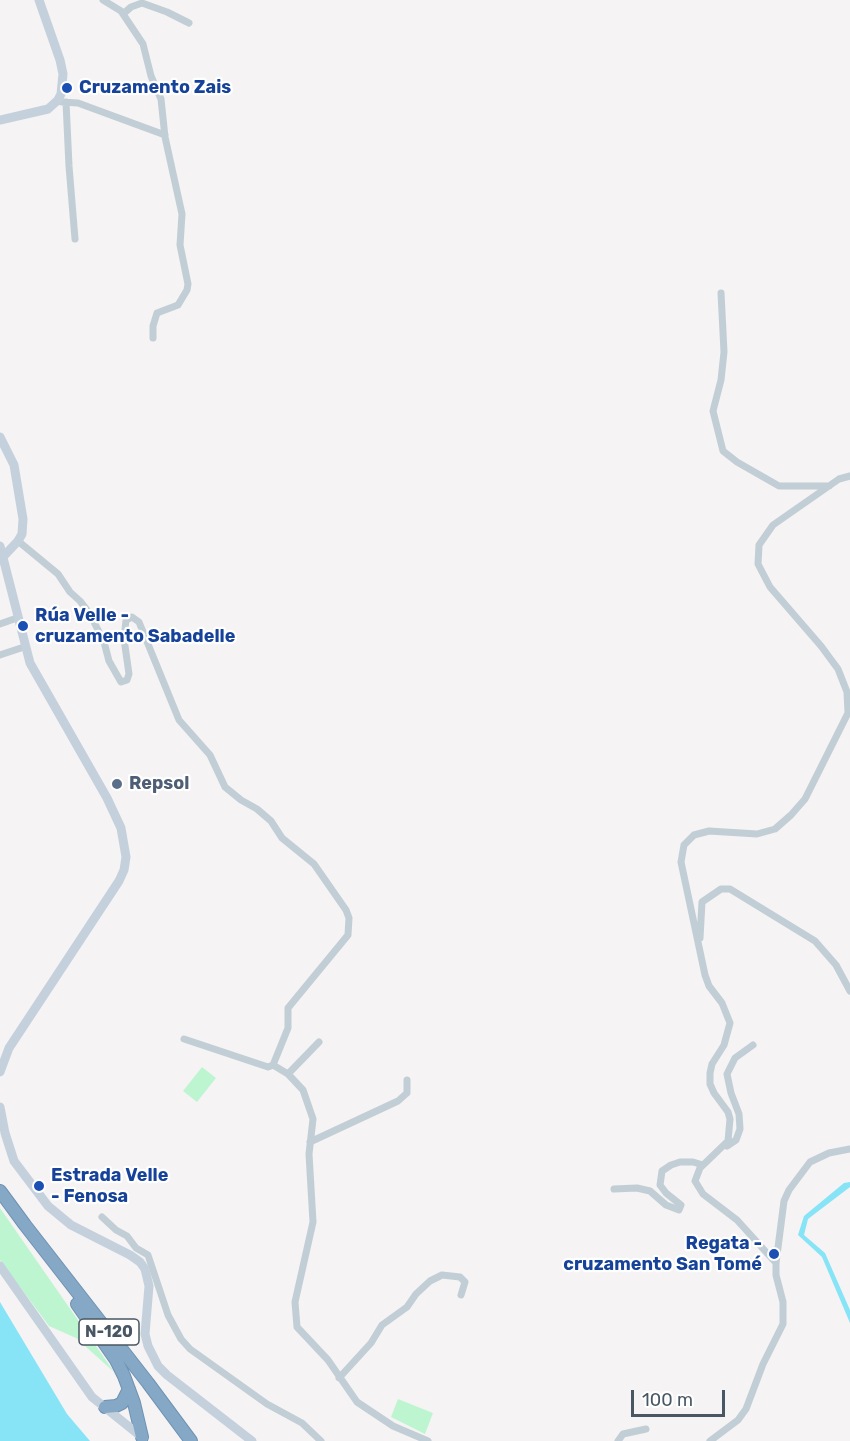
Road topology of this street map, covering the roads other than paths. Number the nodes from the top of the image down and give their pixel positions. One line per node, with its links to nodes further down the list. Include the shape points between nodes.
1 (39, 0): 7 (street, via 63,74)
2 (103, 0): 5 (street)
3 (127, 0): 4 (street)
4 (131, 8): 5 (street); 6 (street, via 142,3)
5 (123, 14): 9 (street, via 143,44 161,99)
6 (189, 23)
7 (62, 101): 8 (street, via 41,112); 9 (street, via 78,103); 10 (street)
8 (0, 120)
9 (165, 135): 12 (street, via 182,214 180,245 188,284 178,305 157,313)
10 (75, 239)
11 (721, 293): 15 (street, via 724,352 713,411 723,451 779,486)
12 (153, 338)
13 (0, 437): 16 (street, via 16,476 23,519)
14 (850, 476): 15 (street)
15 (830, 486): 23 (street, via 773,525 759,545 758,564 770,587 838,669 847,692 848,713 805,800 791,816 775,828 757,834 709,831 694,835 684,845 681,861)
16 (18, 541): 18 (street); 28 (street, via 58,574 90,614 121,682 129,674 124,639 126,620 132,617 139,622 179,720 210,755 225,787 271,821 282,838 314,864 346,910 348,935 288,1008 288,1028)
17 (0, 546): 18 (street)
18 (3, 557): 19 (street)
19 (17, 618): 20 (street); 21 (street)
20 (0, 624)
21 (24, 647): 22 (street); 29 (street, via 36,676 114,813 124,840 126,863 119,881 9,1048)
22 (0, 655)
23 (699, 948): 24 (street, via 702,902 721,889 730,889 815,942 836,965); 35 (street, via 709,986 722,1002 730,1023 710,1073 710,1084 730,1119 728,1141)
24 (850, 991)
25 (184, 1039): 28 (street, via 268,1067)
26 (319, 1042): 30 (street)
27 (753, 1045): 35 (street, via 735,1058 727,1074 740,1130 736,1140)
28 (273, 1065): 30 (street)
29 (0, 1072)
30 (288, 1074): 33 (street, via 303,1090 313,1119)
31 (407, 1080): 33 (street, via 407,1092 398,1101)
32 (0, 1109): 43 (street, via 15,1161 48,1206 71,1225)
33 (310, 1142): 45 (street, via 313,1222 295,1315 297,1327)
34 (850, 1149): 41 (street, via 810,1162 794,1181 784,1200)
35 (719, 1151): 36 (street)
36 (703, 1165): 37 (street, via 680,1162 662,1171 660,1185 681,1205 679,1210 650,1191); 41 (street, via 696,1174 697,1187 737,1220)
37 (614, 1189)
38 (0, 1191): 40 (highway, N-120)
39 (102, 1217): 43 (street, via 148,1256)
40 (25, 1225): 46 (highway, via 116,1360); 51 (highway, N-120)
41 (776, 1263): 57 (street, via 783,1324 746,1409)
42 (0, 1266): 47 (street, via 87,1390)
43 (149, 1268): 49 (street, via 145,1334 152,1356 167,1375); 54 (street, via 168,1315 190,1349)
44 (461, 1294): 45 (street, via 465,1282 460,1277 442,1275 430,1281 407,1307 382,1325)
45 (339, 1377): 55 (street, via 357,1402 393,1426)
46 (129, 1389): 47 (highway, via 122,1403); 50 (highway)
47 (105, 1407): 50 (street)
48 (646, 1430): 56 (street, via 623,1434)
49 (241, 1432): 52 (street); 53 (street)
50 (144, 1439)
51 (191, 1441)
52 (247, 1441)
53 (252, 1441)
54 (321, 1441)
55 (428, 1441)
56 (618, 1441)
57 (710, 1441)

